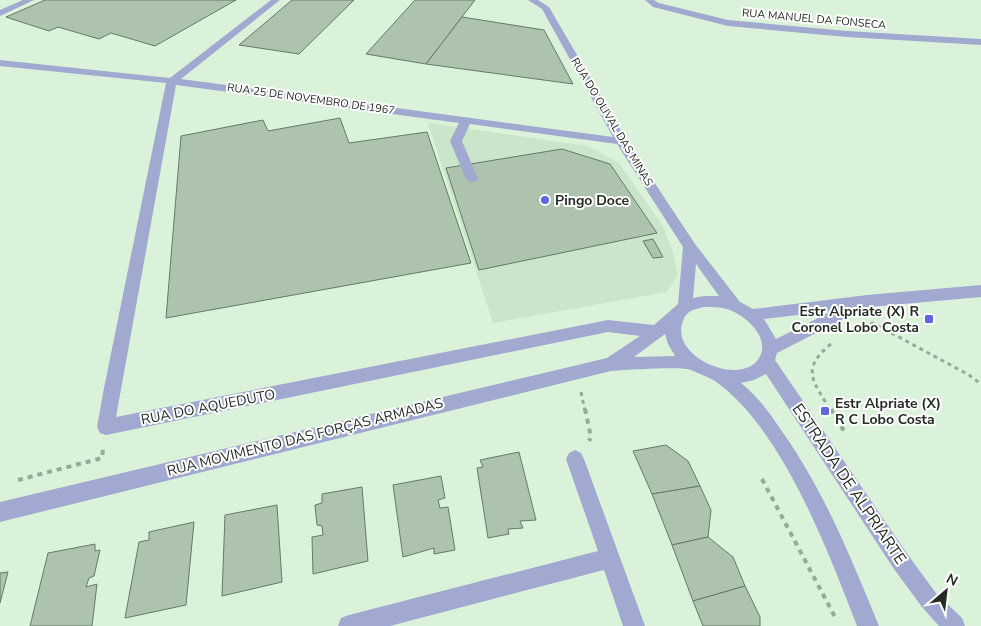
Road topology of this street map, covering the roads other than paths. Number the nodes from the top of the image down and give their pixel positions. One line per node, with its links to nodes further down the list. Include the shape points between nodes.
1 (30, 0): 5 (street)
2 (276, 0): 8 (street)
3 (532, 0): 10 (street, RUA DO OLIVAL DAS MINAS, via 545,7)
4 (649, 0): 6 (street, RUA MANUEL DA FONSECA, via 656,5 728,23)
5 (0, 14)
6 (981, 42)
7 (0, 63): 8 (street, RUA 25 DE NOVEMBRO DE 1967)
8 (172, 81): 9 (street, RUA 25 DE NOVEMBRO DE 1967); 18 (street, RUA DO AQUEDUTO, via 106,427 608,326)
9 (466, 120): 10 (street, RUA 25 DE NOVEMBRO DE 1967); 11 (street, via 456,141)
10 (621, 141): 12 (street, RUA DO OLIVAL DAS MINAS)
11 (472, 179)
12 (690, 247): 15 (street, RUA DO OLIVAL DAS MINAS); 16 (street)
13 (981, 291): 14 (street)
14 (867, 301): 17 (street); 19 (street, via 830,317)
15 (734, 305): 16 (street, via 708,300); 17 (street)
16 (681, 311): 18 (street, RUA MOVIMENTO DAS FORÇAS ARMADAS); 20 (street, via 672,329 677,346)
17 (750, 315): 19 (street, via 768,337)
18 (656, 332): 21 (street, RUA MOVIMENTO DAS FORÇAS ARMADAS)
19 (768, 355): 22 (street, via 756,372 740,377); 29 (street, ESTRADA DE ALPRIARTE, via 901,562 929,600)
20 (691, 362): 21 (street, RUA MOVIMENTO DAS FORÇAS ARMADAS); 22 (street)
21 (611, 364): 24 (street, RUA MOVIMENTO DAS FORÇAS ARMADAS)
22 (720, 376): 28 (street, via 746,398 796,468 843,561)
23 (575, 460): 25 (street)
24 (0, 512)
25 (610, 558): 26 (street); 27 (street)
26 (348, 626)
27 (634, 626)
28 (868, 626)
29 (954, 626)

